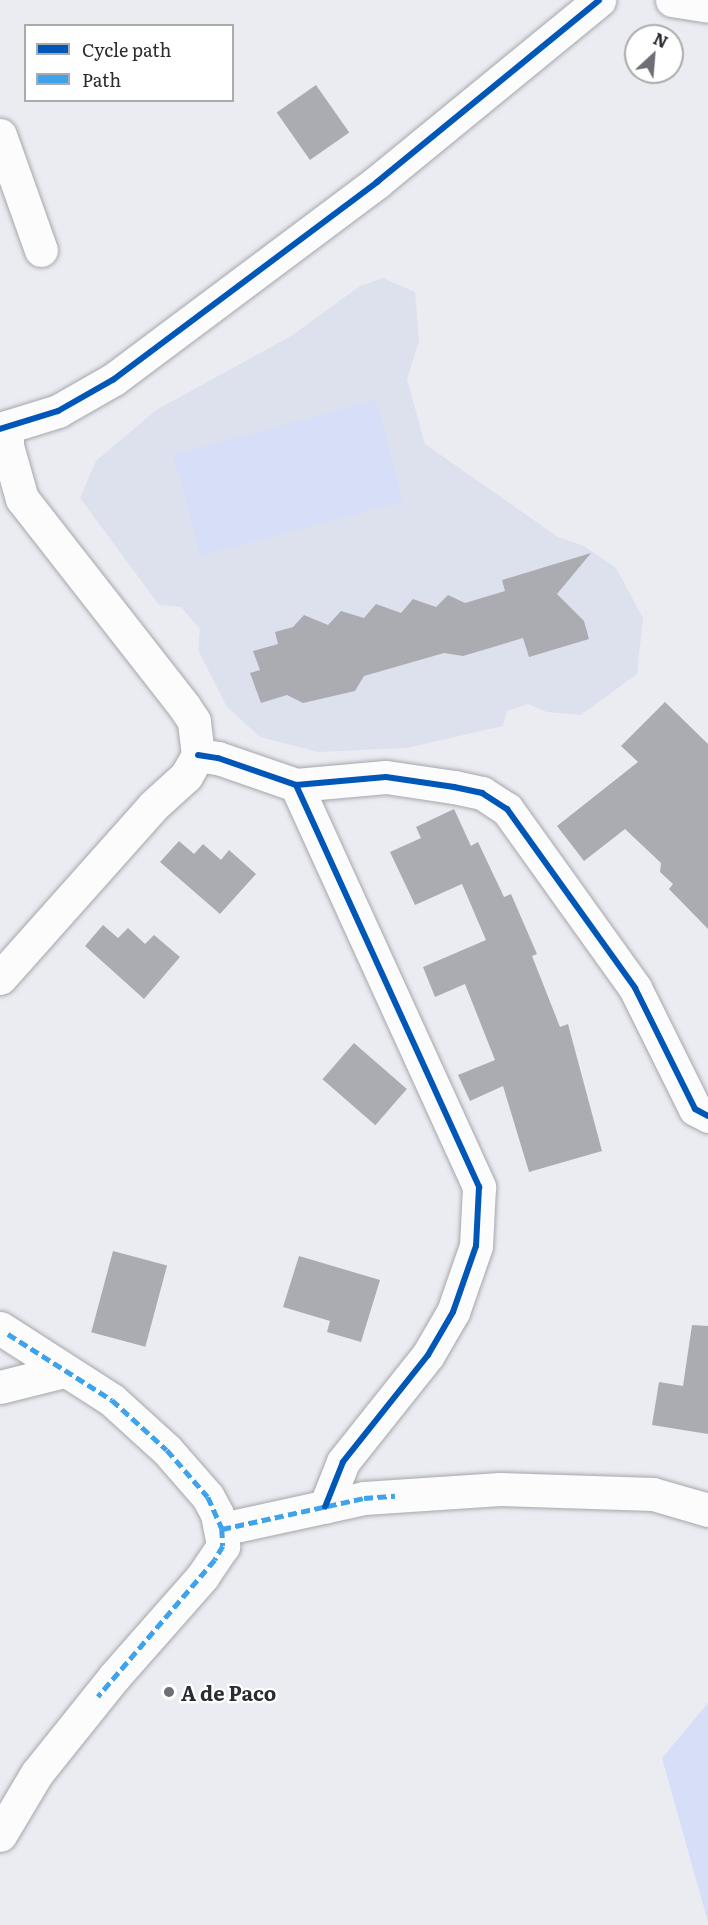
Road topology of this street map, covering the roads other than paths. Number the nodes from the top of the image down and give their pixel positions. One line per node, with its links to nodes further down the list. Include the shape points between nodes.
1 (599, 0): 6 (street, via 378,182 114,379 58,411)
2 (672, 0): 3 (street)
3 (708, 6)
4 (0, 135): 5 (street)
5 (41, 250)
6 (3, 428): 7 (street, via 22,499 184,706 196,729)
7 (198, 755): 8 (street); 9 (street, via 186,776 153,806)
8 (296, 785): 10 (street, via 386,777 482,793 507,809 635,988 695,1109); 14 (street, via 479,1187 476,1246 453,1312 428,1355 343,1462)
9 (0, 978)
10 (708, 1116)
11 (0, 1328): 12 (street)
12 (64, 1371): 13 (street); 16 (street, via 112,1400 167,1450 208,1497)
13 (0, 1387)
14 (325, 1507): 15 (street, via 364,1498 500,1489 653,1494); 16 (street)
15 (708, 1510)
16 (222, 1529): 17 (street, via 223,1546 215,1560 37,1773)
17 (0, 1835)

